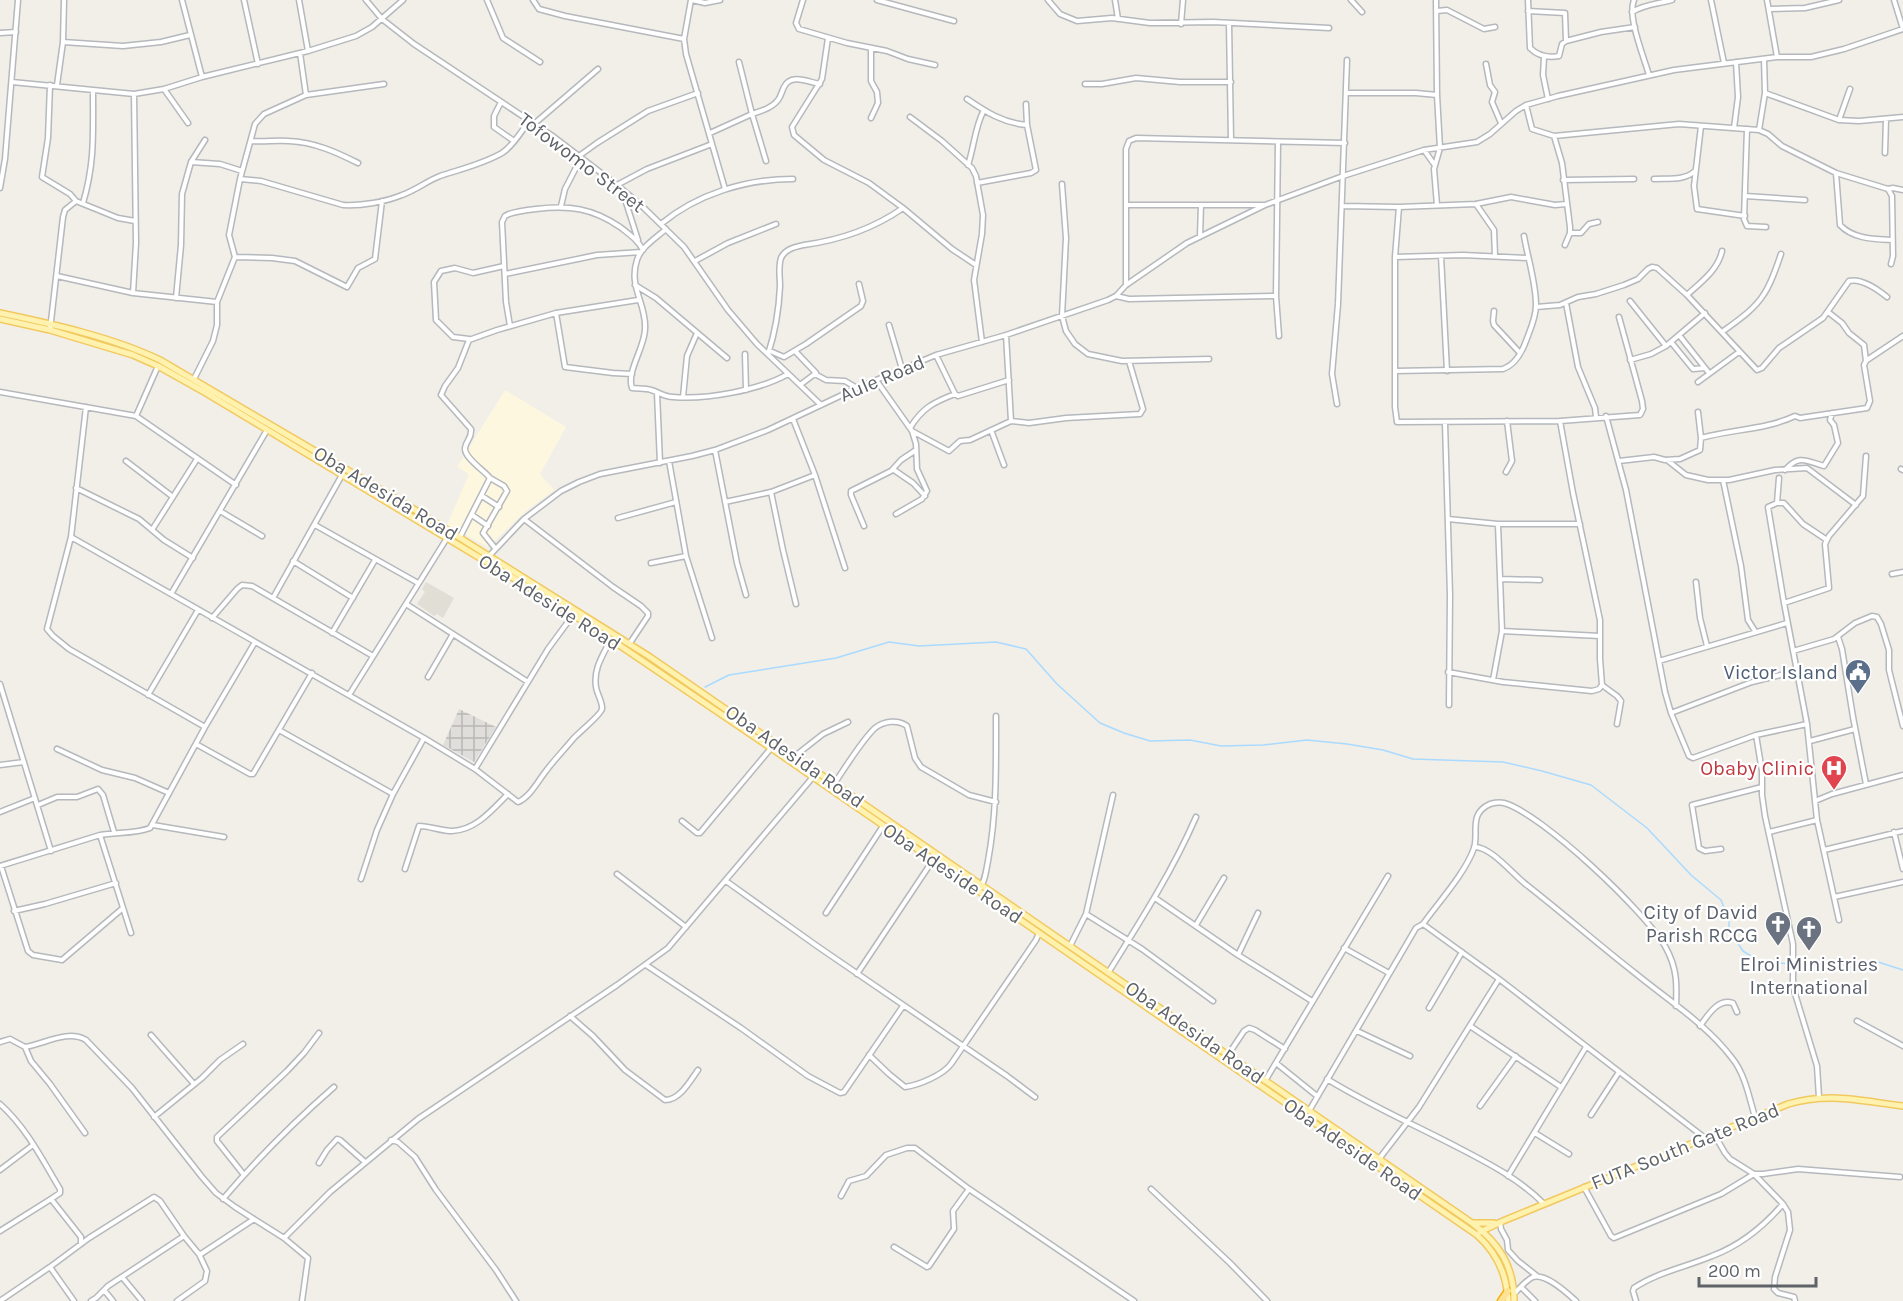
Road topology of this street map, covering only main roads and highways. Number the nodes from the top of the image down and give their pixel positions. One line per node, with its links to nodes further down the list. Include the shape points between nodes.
1 (0, 313): 3 (main road, Oba Adesida Road)
2 (0, 320): 3 (main road, Oba Adeside Road)
3 (51, 327): 4 (main road, Oba Adeside Road, via 158,366); 4 (main road, Oba Adesida Road, via 148,354)
4 (258, 421): 5 (main road, Oba Adesida Road); 5 (main road, Oba Adeside Road, via 267,430)
5 (357, 480): 6 (main road, Oba Adesida Road, via 490,555); 7 (main road, Oba Adeside Road)
6 (650, 657): 7 (main road); 8 (main road, Oba Adesida Road, via 1070,946)
7 (646, 663): 8 (main road, Oba Adeside Road)
8 (1106, 975): 9 (main road, Oba Adesida Road)
9 (1197, 1038): 11 (main road, Oba Adesida Road, via 1228,1055); 14 (main road, Oba Adeside Road)
10 (1903, 1106): 12 (main road, FUTA South Gate Road, via 1820,1097 1788,1104)
11 (1472, 1223): 12 (main road); 13 (main road, Oba Adesida Road)
12 (1499, 1223): 13 (main road, FUTA South Gate Road); 15 (main road)
13 (1482, 1231): 14 (main road, FUTA South Gate Road); 15 (main road, Oba Adesida Road)
14 (1477, 1236): 16 (main road, Oba Adeside Road, via 1497,1259)
15 (1491, 1238): 16 (main road, Oba Adesida Road, via 1510,1270)
16 (1512, 1295): 17 (highway); 18 (main road, Oba Adeside Road)
17 (1501, 1301)
18 (1508, 1301)

